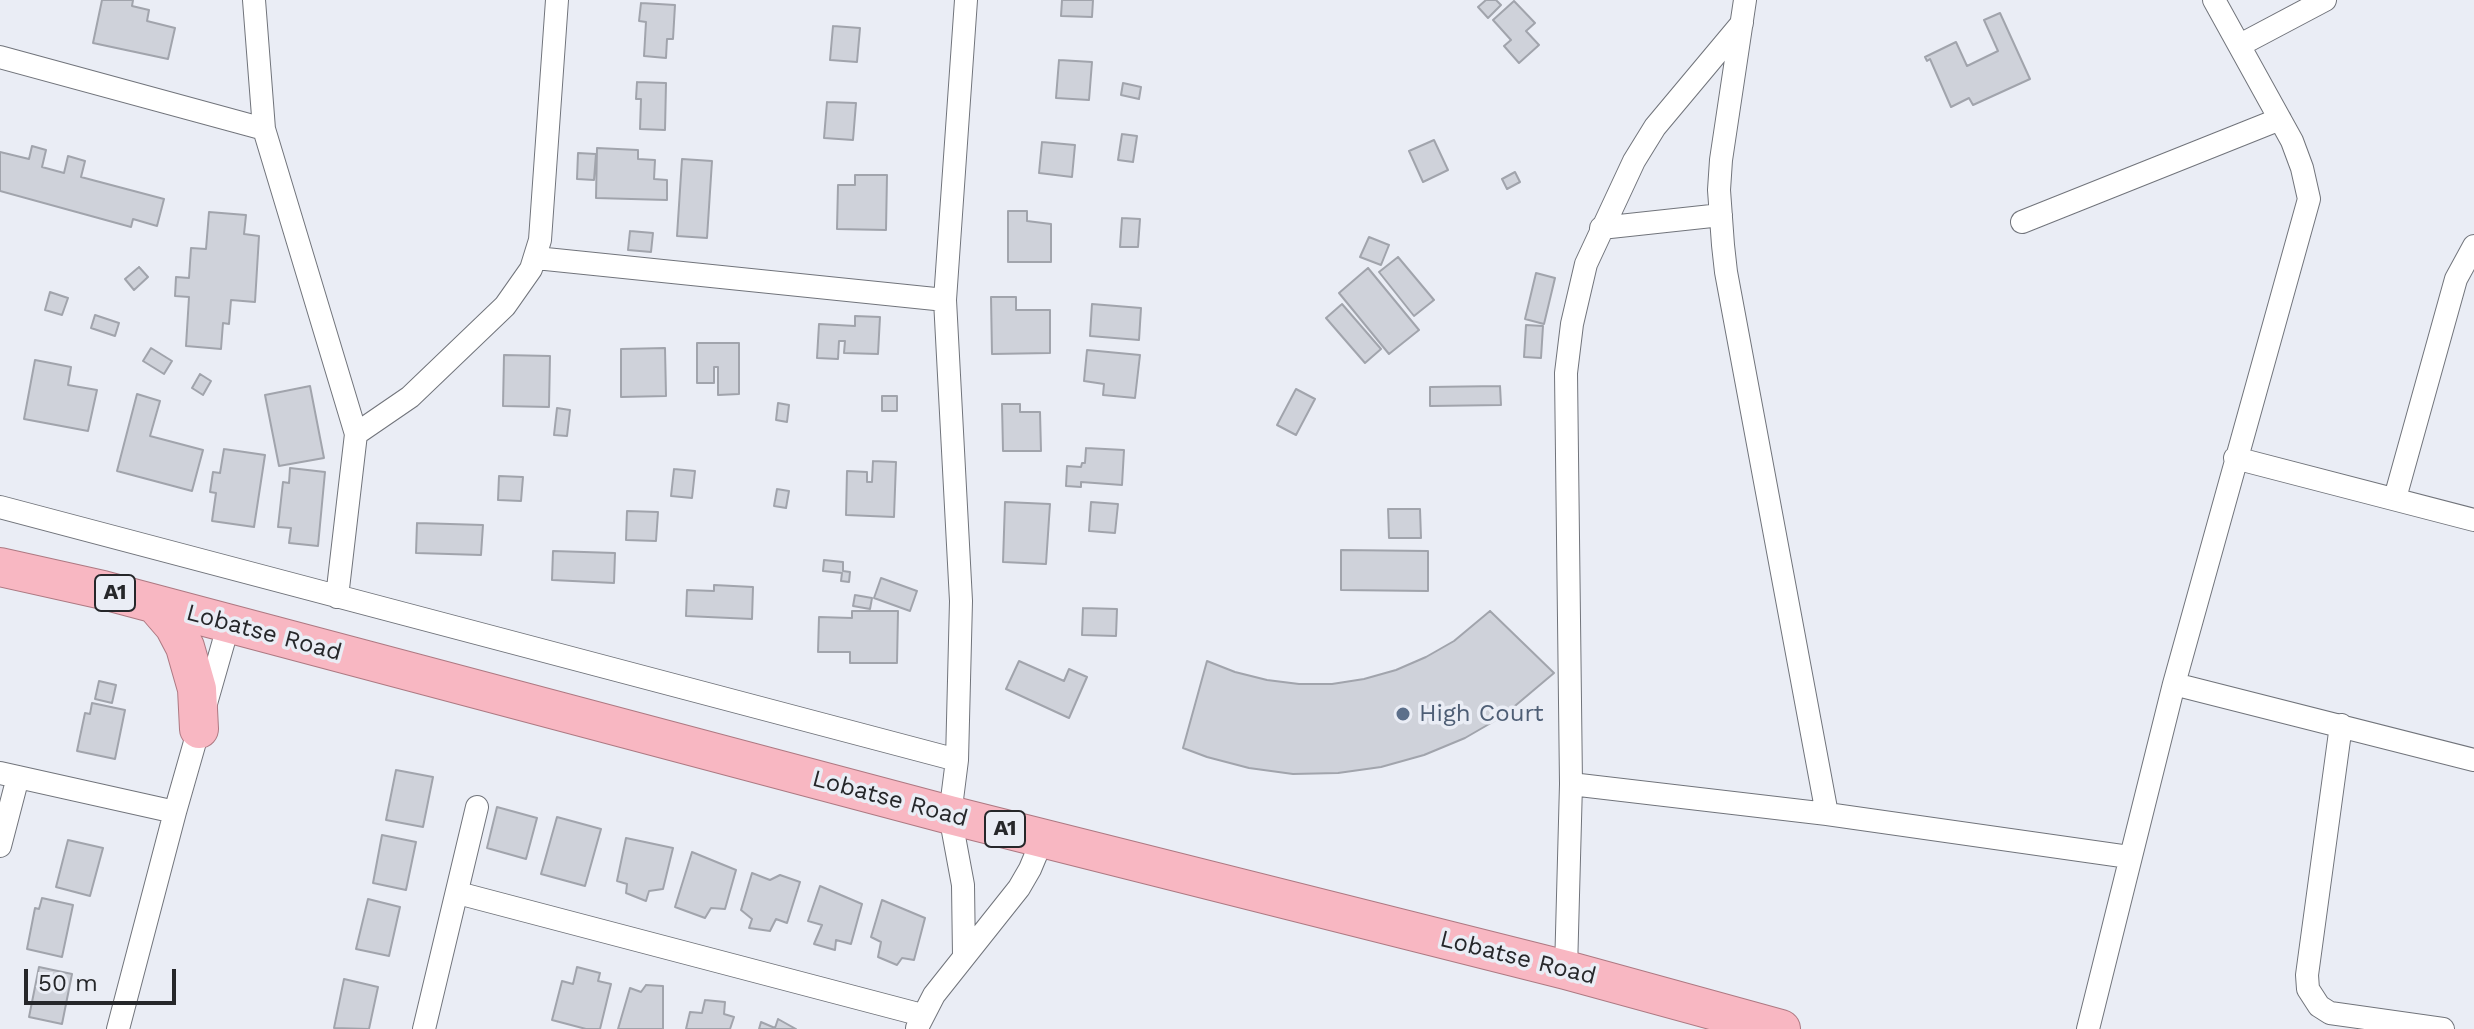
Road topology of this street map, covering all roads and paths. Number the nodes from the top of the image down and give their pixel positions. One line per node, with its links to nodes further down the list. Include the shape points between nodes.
1 (254, 0): 11 (street)
2 (557, 0): 16 (street)
3 (966, 0): 17 (street)
4 (1745, 0): 7 (street)
5 (2214, 0): 8 (street)
6 (2325, 0): 8 (street)
7 (1742, 23): 12 (street, via 1721,160); 14 (street, via 1655,127)
8 (2240, 45): 10 (street)
9 (0, 57): 11 (street)
10 (2280, 119): 13 (street); 19 (street, via 2298,153 2309,199)
11 (264, 129): 18 (street)
12 (1721, 215): 14 (street); 36 (street, via 1726,272)
13 (2022, 222)
14 (1601, 228): 33 (street, via 1579,289 1567,359)
15 (2474, 246): 20 (street, via 2456,279)
16 (536, 258): 17 (street); 18 (street, via 524,282 494,316 410,397)
17 (945, 300): 30 (street, via 961,601)
18 (356, 434): 24 (street)
19 (2235, 458): 20 (street); 27 (street)
20 (2395, 498): 22 (street)
21 (0, 507): 24 (street)
22 (2474, 520)
23 (0, 567): 25 (highway, Lobatse Road / A1)
24 (337, 597): 30 (street)
25 (155, 604): 26 (highway, Lobatse Road / A1); 29 (highway, via 185,647 197,689)
26 (229, 623): 29 (street); 37 (highway, Lobatse Road / A1)
27 (2174, 684): 28 (street); 40 (street)
28 (2341, 725): 31 (street); 49 (street, via 2308,989 2330,1013)
29 (199, 729): 35 (street)
30 (957, 760): 37 (street)
31 (2474, 760)
32 (9, 775): 35 (street); 39 (street)
33 (1571, 784): 36 (street); 43 (street)
34 (477, 807): 41 (street)
35 (175, 812): 45 (street)
36 (1827, 814): 40 (street)
37 (950, 815): 38 (highway, Lobatse Road / A1); 42 (street, via 963,885)
38 (1043, 838): 42 (street, via 1019,888); 43 (highway, Lobatse Road / A1)
39 (0, 846)
40 (2129, 857): 48 (street)
41 (458, 893): 44 (street); 46 (street)
42 (964, 956): 44 (street)
43 (1566, 970): 47 (highway, Lobatse Road / A1)
44 (920, 1022)
45 (118, 1029)
46 (424, 1029)
47 (1781, 1029)
48 (2088, 1029)
49 (2443, 1029)

